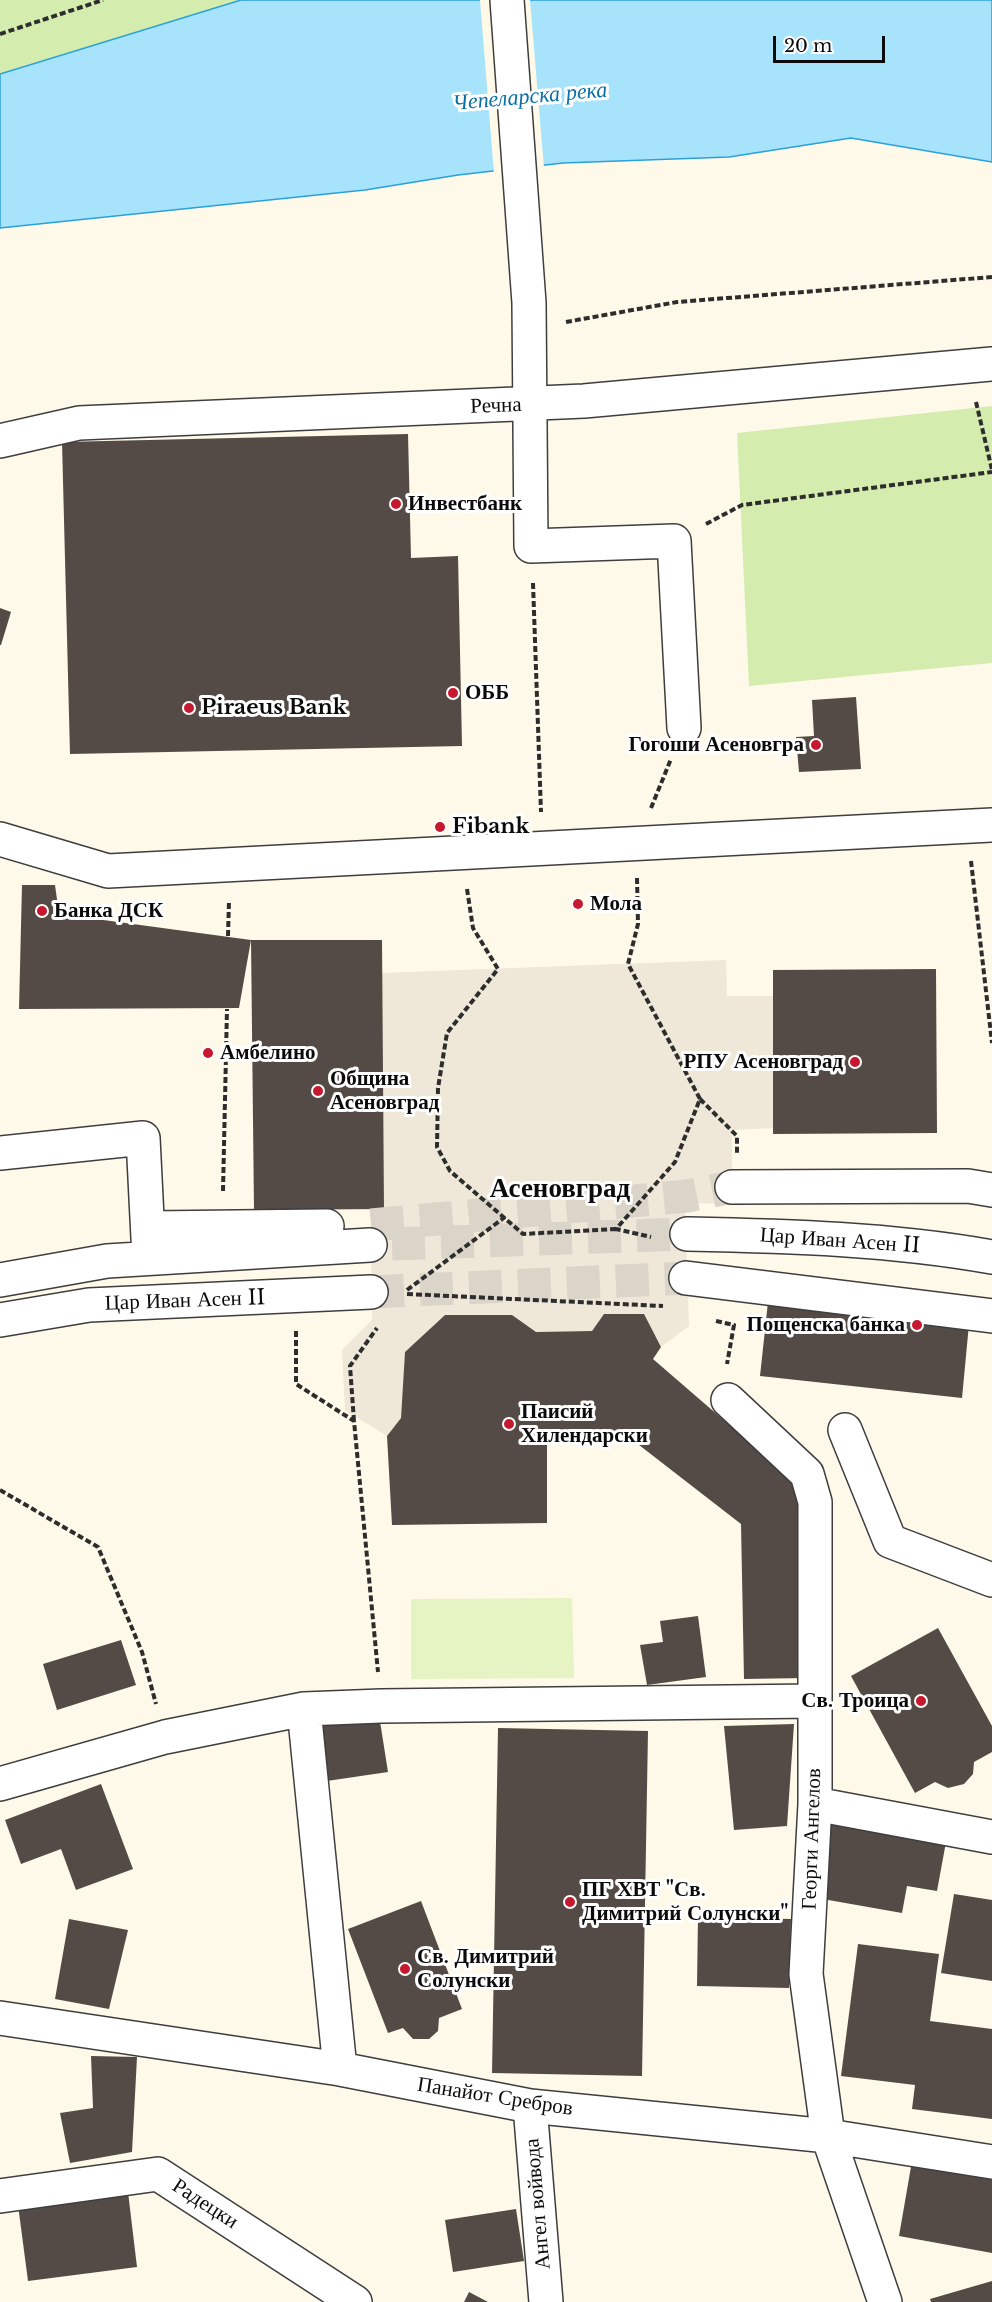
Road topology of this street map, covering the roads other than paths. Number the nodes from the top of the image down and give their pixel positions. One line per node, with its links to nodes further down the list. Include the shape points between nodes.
1 (507, 0): 3 (street, via 529,303)
2 (980, 365): 3 (street, Речна)
3 (532, 405): 4 (street, Речна, via 79,423); 5 (street, via 531,546 674,541)
4 (0, 441)
5 (684, 728)
6 (980, 825): 7 (street, via 108,871)
7 (0, 838)
8 (0, 1154): 12 (street, via 143,1138)
9 (732, 1187): 10 (street, via 968,1186)
10 (992, 1190)
11 (674, 1236): 13 (street, Цар Иван Асен II, via 872,1240)
12 (149, 1243): 12 (street, Цар Иван Асен II, via 223,1228 370,1235); 15 (street, Цар Иван Асен II, via 72,1266)
13 (992, 1257)
14 (686, 1278): 17 (street)
15 (0, 1280)
16 (377, 1307): 18 (street, Цар Иван Асен II, via 296,1297 89,1305)
17 (992, 1316)
18 (0, 1320)
19 (727, 1387): 22 (street, Георги Ангелов, via 807,1474 815,1502)
20 (845, 1430): 21 (street, via 890,1541)
21 (992, 1580)
22 (815, 1701): 23 (street); 25 (street, Георги Ангелов)
23 (304, 1709): 24 (street, via 165,1737); 28 (street)
24 (0, 1784)
25 (815, 1804): 26 (street); 30 (street, Георги Ангелов, via 807,1974)
26 (992, 1837)
27 (0, 2018): 28 (street, Панайот Сребров)
28 (340, 2069): 29 (street, Панайот Сребров)
29 (530, 2106): 30 (street, Панайот Сребров); 34 (street, Ангел войвода)
30 (828, 2136): 31 (street, Панайот Сребров); 35 (street, Георги Ангелов)
31 (992, 2162)
32 (0, 2196): 33 (street, Радецки, via 158,2174)
33 (355, 2302)
34 (546, 2302)
35 (885, 2302)

